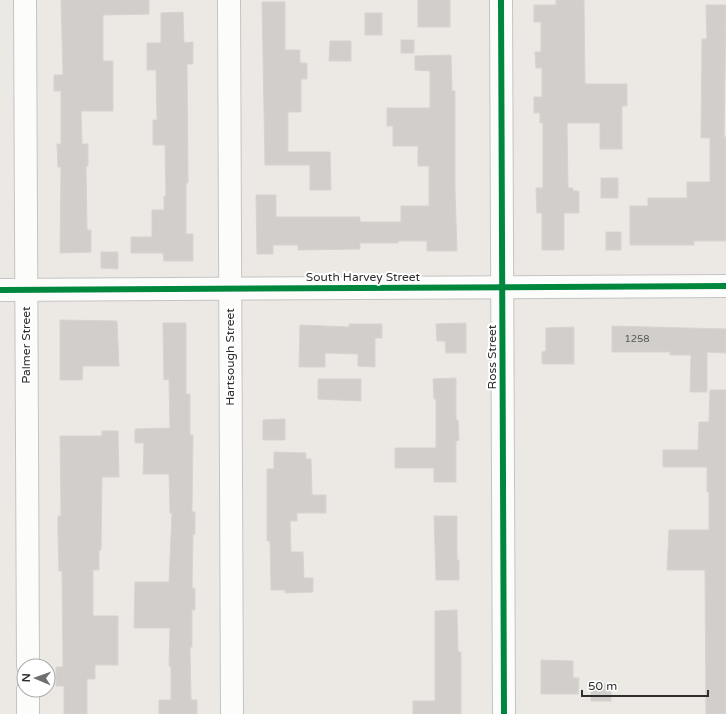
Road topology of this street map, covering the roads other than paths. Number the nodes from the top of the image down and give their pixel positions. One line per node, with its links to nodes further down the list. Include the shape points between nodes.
1 (25, 0): 8 (street, Palmer Street)
2 (229, 0): 6 (street, Hartsough Street)
3 (502, 0): 5 (street, Ross Street)
4 (726, 286): 5 (street, South Harvey Street)
5 (503, 288): 6 (street, South Harvey Street); 13 (street, Ross Street)
6 (230, 289): 8 (street, South Harvey Street); 12 (street, Hartsough Street)
7 (0, 290): 8 (street, South Harvey Street)
8 (25, 290): 9 (street, Palmer Street)
9 (28, 658)
10 (28, 698): 11 (street)
11 (28, 714)
12 (232, 714)
13 (504, 714)

